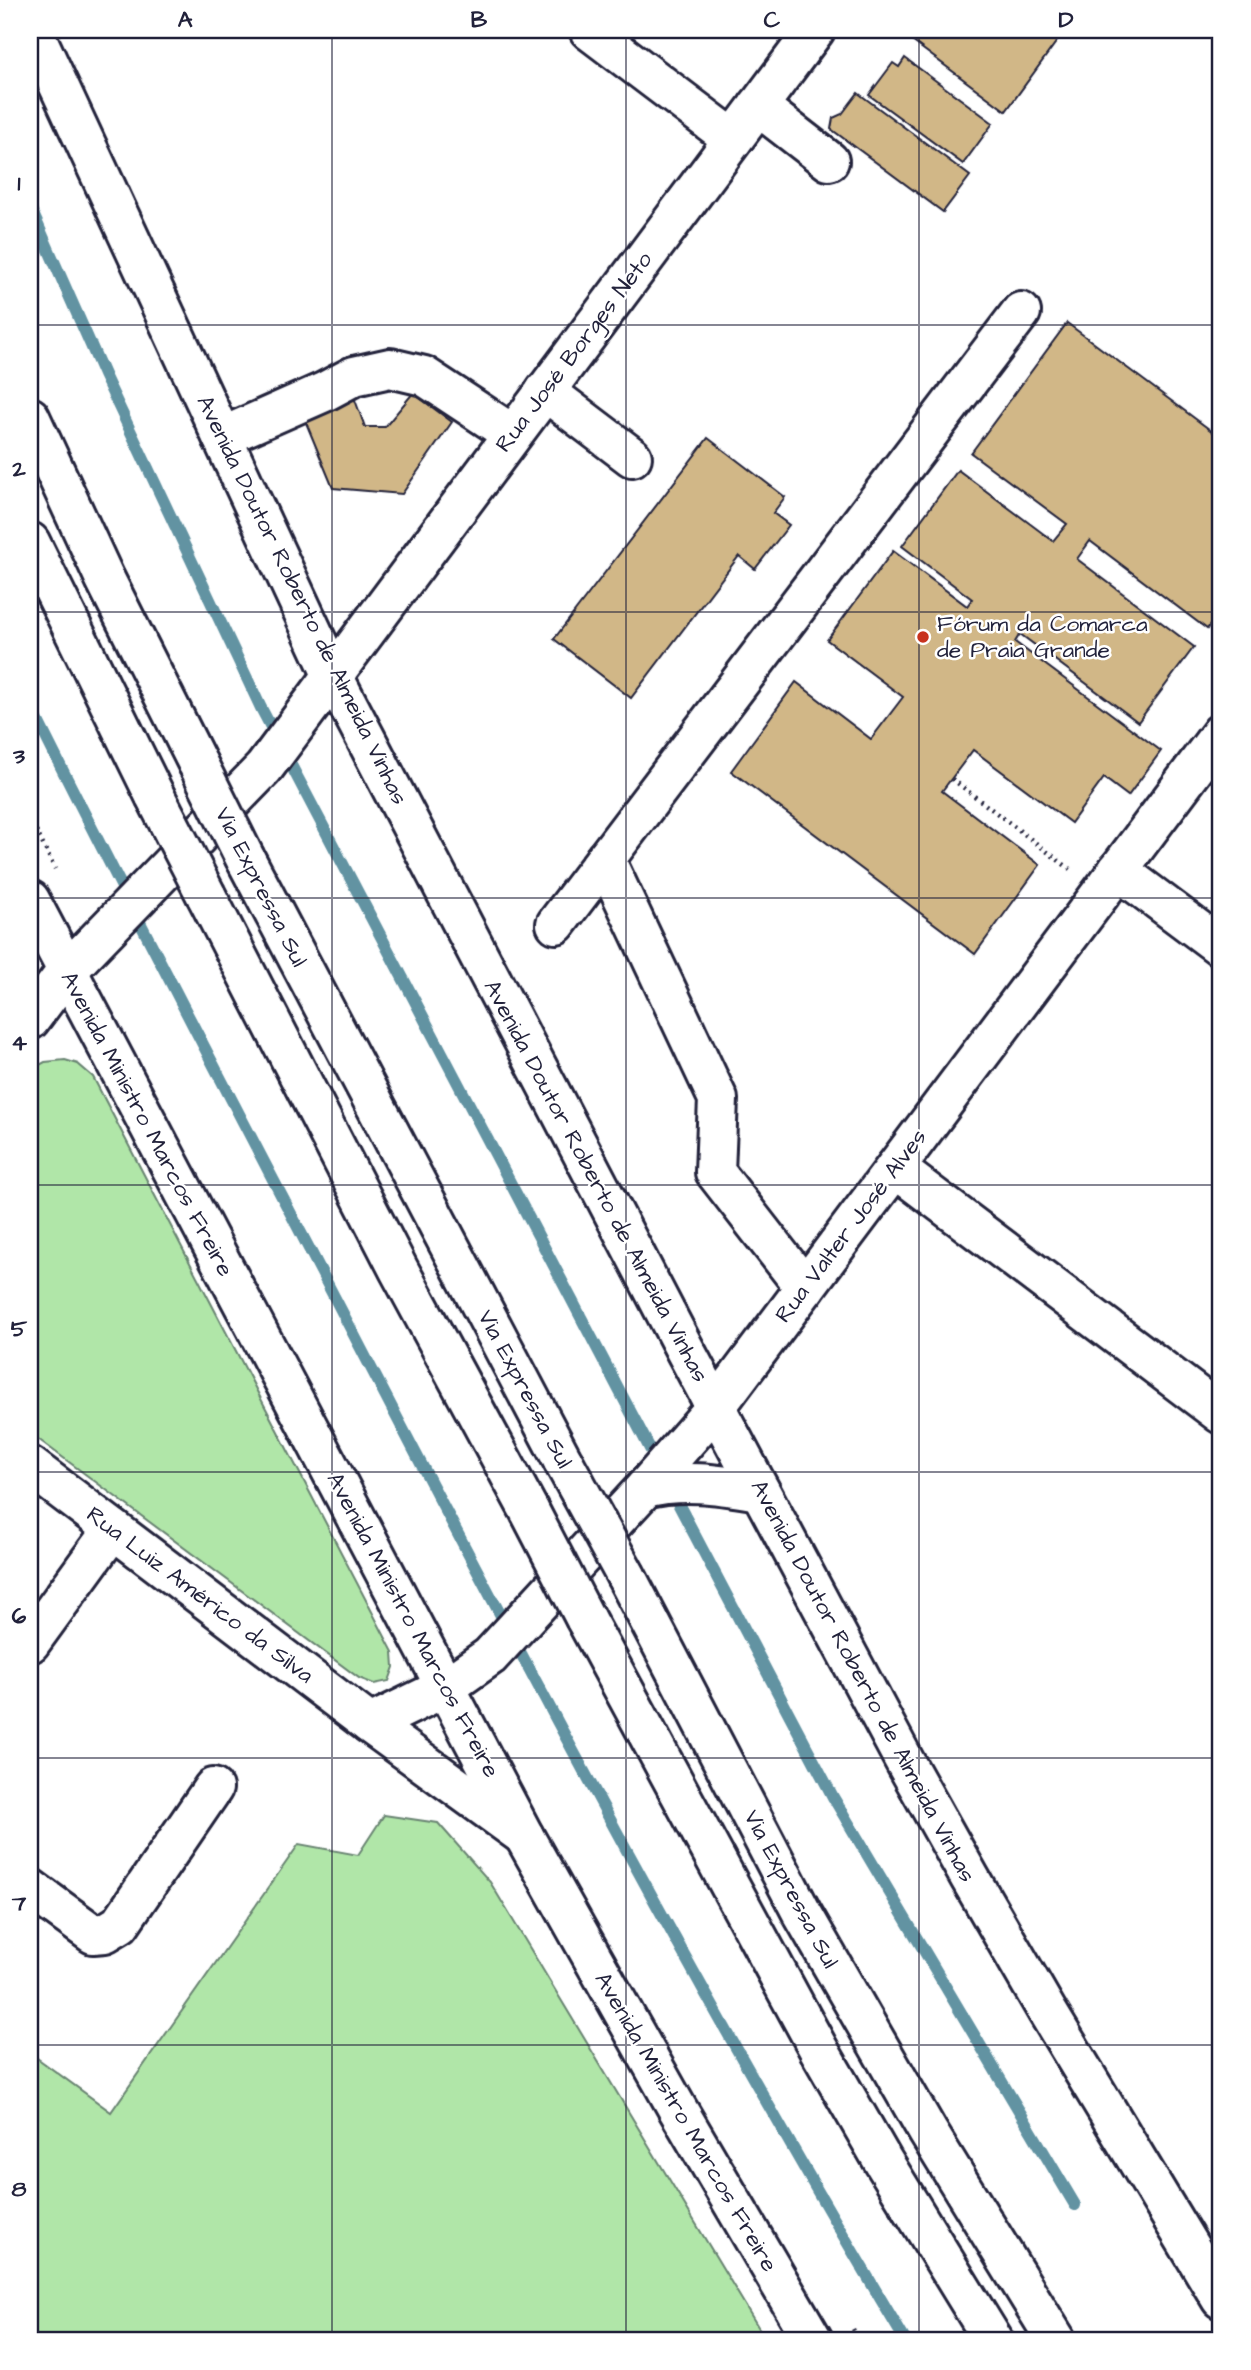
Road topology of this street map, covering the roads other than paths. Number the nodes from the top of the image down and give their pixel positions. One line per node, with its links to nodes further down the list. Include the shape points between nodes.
1 (33, 30): 11 (main road, Avenida Doutor Roberto de Almeida Vinhas)
2 (589, 30): 5 (main road)
3 (816, 30): 4 (main road, Rua José Borges Neto)
4 (758, 106): 5 (main road, Rua José Borges Neto); 6 (main road)
5 (733, 139): 8 (main road, Rua José Borges Neto)
6 (829, 161)
7 (1021, 312): 16 (main road)
8 (545, 391): 10 (main road, Rua José Borges Neto); 12 (main road)
9 (30, 417): 40 (main road, Via Expressa Sul, bridge, via 105,579 246,858 809,1924 928,2132)
10 (512, 434): 11 (main road, via 424,376 390,368 354,376); 14 (main road, Rua José Borges Neto)
11 (222, 437): 14 (main road, Avenida Doutor Roberto de Almeida Vinhas)
12 (632, 457)
13 (30, 542): 39 (main road, bridge, via 399,1270 585,1618 819,2050)
14 (332, 674): 21 (main road, Rua José Borges Neto, via 264,768); 25 (main road, Avenida Doutor Roberto de Almeida Vinhas)
15 (1221, 733): 17 (main road, Rua Valter José Alves)
16 (605, 859): 19 (main road); 24 (main road, via 718,1099 715,1171)
17 (1110, 881): 20 (main road); 23 (main road, Rua Valter José Alves)
18 (30, 900): 21 (main road, Avenida Ministro Marcos Freire)
19 (556, 924)
20 (1221, 947)
21 (66, 972): 22 (main road, Rua José Borges Neto); 32 (main road, Avenida Ministro Marcos Freire)
22 (30, 1020)
23 (895, 1168): 24 (main road, Rua Valter José Alves); 26 (main road)
24 (805, 1288): 25 (main road, Rua Valter José Alves)
25 (715, 1408): 28 (main road, Rua Valter José Alves); 29 (main road, Avenida Doutor Roberto de Almeida Vinhas)
26 (1221, 1414)
27 (30, 1466): 30 (main road, Rua Luiz Américo da Silva)
28 (661, 1479): 29 (main road); 32 (main road, Rua Valter José Alves, via 476,1667)
29 (760, 1491): 37 (main road, Avenida Doutor Roberto de Almeida Vinhas, via 970,1878)
30 (113, 1529): 31 (main road); 33 (main road, Rua Luiz Américo da Silva)
31 (30, 1643)
32 (446, 1687): 33 (main road); 35 (main road, Avenida Ministro Marcos Freire)
33 (370, 1724): 35 (main road, Rua Luiz Américo da Silva)
34 (213, 1788): 36 (main road, via 120,1924 105,1933 93,1934)
35 (524, 1836): 38 (main road, Avenida Ministro Marcos Freire)
36 (30, 1888)
37 (1221, 2299)
38 (813, 2340)
39 (993, 2340)
40 (1056, 2340)

